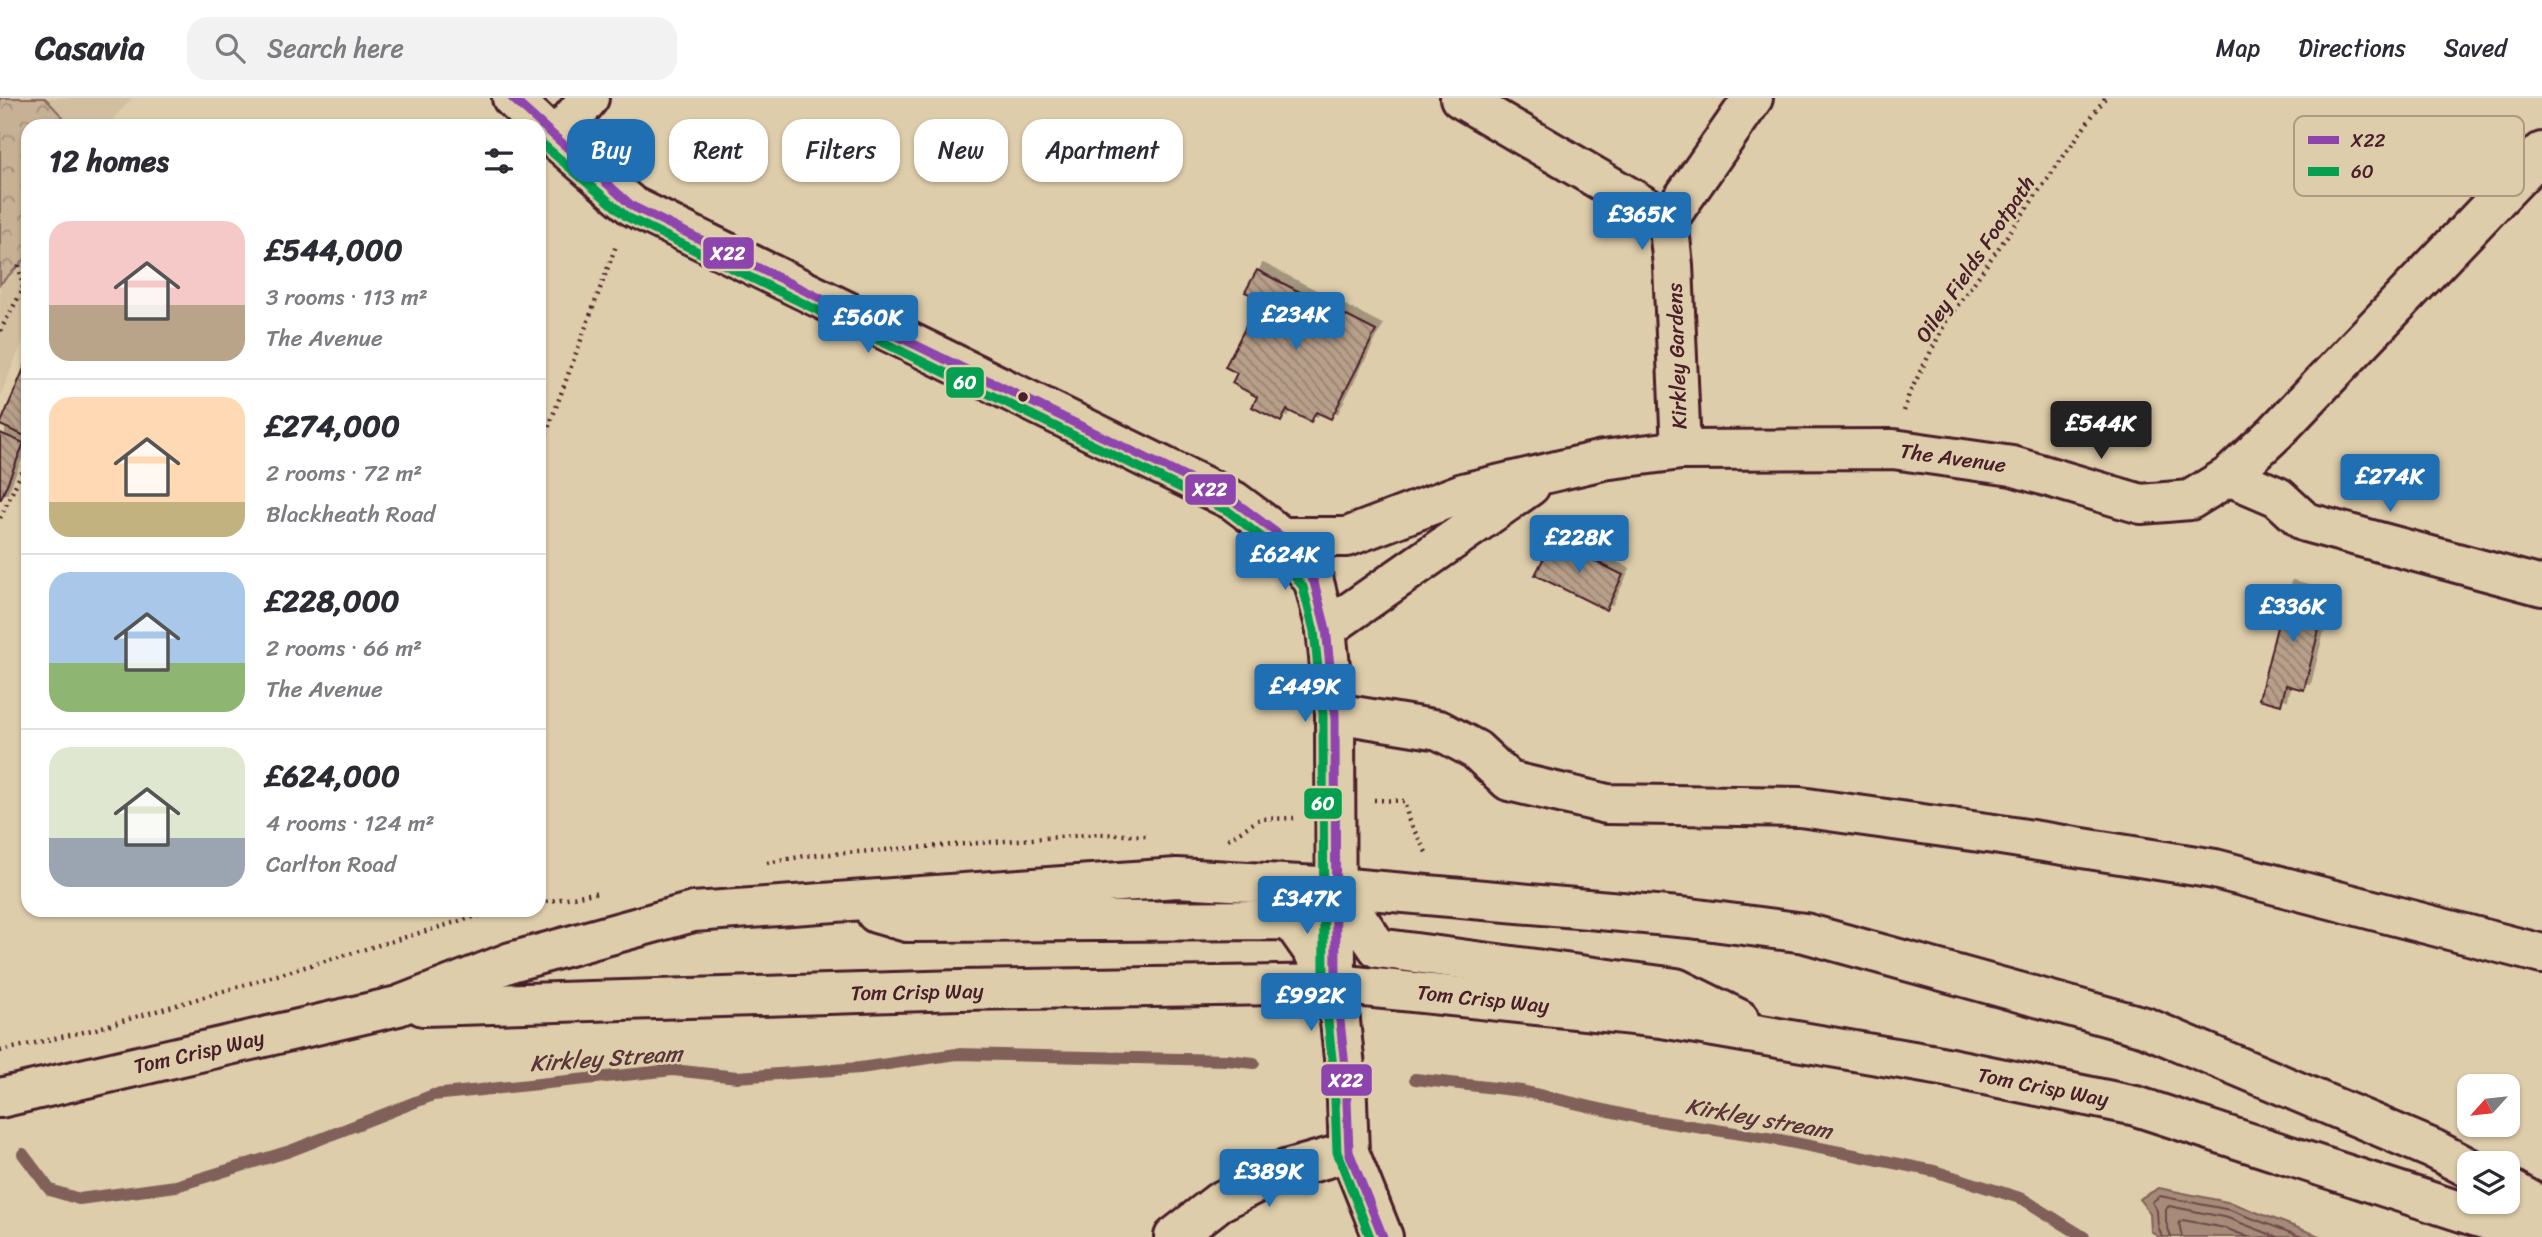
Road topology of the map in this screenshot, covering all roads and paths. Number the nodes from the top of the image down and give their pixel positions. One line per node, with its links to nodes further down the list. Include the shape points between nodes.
1 (512, 98): 6 (main road)
2 (589, 98): 8 (main road)
3 (1460, 98): 13 (main road)
4 (1753, 98): 13 (main road)
5 (2105, 98): 19 (path, Oiley Fields Footpath, via 1946,322 1909,394)
6 (534, 119)
7 (546, 130): 8 (main road)
8 (555, 139): 12 (main road)
9 (2542, 152): 10 (main road, The Avenue)
10 (2524, 171)
11 (2500, 196): 23 (main road, The Avenue)
12 (632, 206): 18 (path); 25 (main road, via 1234,501)
13 (1668, 220): 20 (main road, Kirkley Gardens)
14 (19, 265): 15 (path)
15 (21, 277)
16 (21, 293): 17 (path)
17 (0, 331)
18 (546, 434)
19 (1893, 449): 20 (main road, The Avenue); 23 (main road, The Avenue, via 2012,466 2141,504 2190,500)
20 (1681, 450): 21 (main road, The Avenue)
21 (1552, 471): 25 (main road, The Avenue, via 1463,493 1347,537); 27 (main road, The Avenue)
22 (21, 474): 24 (path)
23 (2229, 476): 26 (main road, via 2278,497 2305,522)
24 (0, 518)
25 (1282, 537): 27 (main road, via 1314,582)
26 (2542, 586)
27 (1326, 629): 28 (main road)
28 (1335, 713): 29 (main road); 32 (main road, via 1438,730 1476,750 1509,781 1607,804 1800,807 2202,867)
29 (1336, 887): 30 (main road, Tom Crisp Way, via 1177,878); 33 (main road); 35 (main road, via 1378,948 1676,988); 39 (main road, Tom Crisp Way, via 1690,918 1805,933 2145,1027)
30 (834, 901): 33 (main road, via 907,922 1291,920); 34 (main road, Tom Crisp Way, via 693,912 511,961)
31 (473, 917): 36 (path, via 92,1030)
32 (2542, 954)
33 (1336, 984): 34 (main road, Tom Crisp Way); 35 (main road, Tom Crisp Way, via 1662,1018); 38 (main road)
34 (398, 1006): 37 (main road, Tom Crisp Way)
35 (1775, 1038): 44 (main road, Tom Crisp Way, via 2136,1106)
36 (0, 1051)
37 (0, 1098)
38 (1349, 1153): 42 (main road, via 1278,1172 1219,1202); 43 (main road)
39 (2457, 1162)
40 (2520, 1194): 41 (main road)
41 (2542, 1206)
42 (1174, 1237)
43 (1383, 1237)
44 (2539, 1237)

